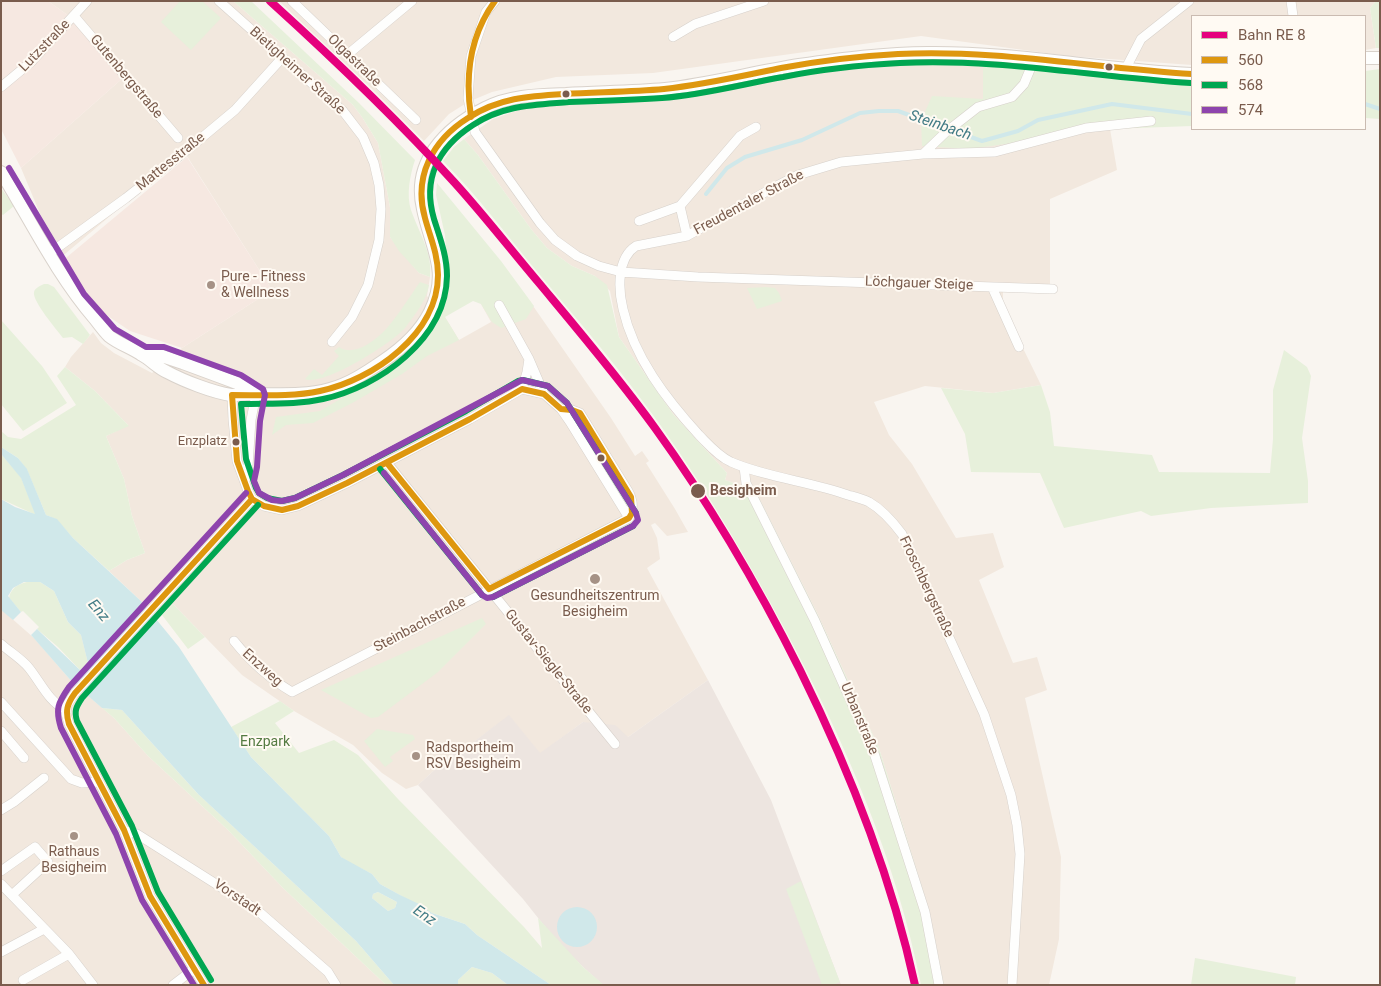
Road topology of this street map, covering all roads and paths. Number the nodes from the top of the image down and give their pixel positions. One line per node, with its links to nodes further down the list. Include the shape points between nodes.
1 (86, 1): 10 (street, Lutzstraße)
2 (220, 1): 13 (street, Bietigheimer Straße)
3 (292, 1): 12 (street, Olgastraße)
4 (412, 1): 12 (street)
5 (764, 1): 11 (street, via 695,24)
6 (1189, 1): 17 (street, via 1141,38)
7 (1291, 1): 9 (street)
8 (494, 2): 20 (street, via 486,12 471,56 468,98)
9 (1293, 15)
10 (74, 16): 19 (street, Lutzstraße, via 31,62); 24 (street, Gutenbergstraße)
11 (673, 37)
12 (347, 55): 21 (street, Olgastraße)
13 (282, 58): 30 (street, Mattesstraße, via 235,110 126,198); 35 (street, Bietigheimer Straße, via 353,122 367,146 379,185 379,240 368,285 352,317)
14 (1366, 58): 15 (main road)
15 (1380, 58)
16 (1034, 60): 17 (main road); 20 (main road, via 950,53 869,56 663,89 517,97 484,108); 25 (street, via 1024,84 1012,97 985,104 973,111)
17 (1126, 68): 18 (main road)
18 (1191, 74)
19 (1, 87)
20 (471, 117): 31 (street, via 475,132 555,240 577,256); 40 (main road, via 441,139 423,175 421,204 437,254 438,284 429,313 413,336 389,357 331,389 282,396)
21 (416, 120)
22 (1151, 121): 25 (street, Freudentaler Straße, via 1086,128 994,152)
23 (756, 127): 27 (street, via 740,136)
24 (178, 138)
25 (923, 154): 29 (street, Freudentaler Straße, via 840,162 798,175)
26 (1, 172): 30 (main road)
27 (680, 206): 28 (street); 29 (street)
28 (639, 222)
29 (687, 236): 31 (street, Freudentaler Straße, via 636,246 626,256)
30 (50, 253): 37 (main road, via 77,299 110,336)
31 (620, 272): 32 (street, Löchgauer Steige); 47 (street, Froschbergstraße, via 625,319 651,373 677,410 711,447 728,461)
32 (992, 287): 33 (street, Löchgauer Steige); 36 (street)
33 (1053, 289)
34 (498, 305): 38 (street)
35 (332, 342)
36 (1018, 347)
37 (144, 356): 40 (main road, via 162,356 183,363 237,383); 42 (main road, via 163,371)
38 (529, 359): 39 (street); 41 (street)
39 (522, 389): 41 (street); 46 (street)
40 (256, 394): 42 (main road); 48 (street)
41 (544, 394): 43 (street)
42 (232, 395): 48 (street, via 237,460)
43 (562, 409): 44 (street, via 580,413); 45 (street)
44 (604, 453): 45 (street); 50 (street, via 631,497 632,513)
45 (592, 459): 50 (street)
46 (387, 462): 49 (street, via 289,509 269,508); 51 (street, Gustav-Siegle-Straße)
47 (744, 467): 76 (street, Urbanstraße, via 746,483 815,621 874,753 925,912); 77 (street, Froschbergstraße, via 870,502 902,534 984,714 1011,795 1020,854)
48 (245, 482): 49 (street)
49 (252, 499): 56 (street, via 75,693)
50 (629, 518): 51 (street, Steinbachstraße)
51 (489, 589): 54 (street, Steinbachstraße); 58 (street, Gustav-Siegle-Straße)
52 (234, 641): 54 (street, Enzweg, via 245,655)
53 (1, 644): 56 (street, via 28,667 56,704)
54 (292, 692)
55 (1, 702): 61 (street, via 71,779 82,783)
56 (66, 710): 61 (street, via 69,724)
57 (3, 737): 59 (street)
58 (615, 744)
59 (24, 758)
60 (44, 778): 63 (street)
61 (99, 782): 64 (street)
62 (24, 803): 63 (street)
63 (5, 807)
64 (124, 830): 70 (street, via 150,896); 75 (street, Vorstadt, via 137,834 257,910 328,972)
65 (1, 871): 66 (street, via 35,847 48,862)
66 (6, 891): 67 (street)
67 (44, 929): 68 (street); 69 (street)
68 (1, 952)
69 (69, 954): 71 (street); 72 (street)
70 (194, 969): 73 (street); 74 (street)
71 (23, 980)
72 (93, 985)
73 (172, 985)
74 (204, 985)
75 (336, 985)
76 (940, 985)
77 (1012, 985)

